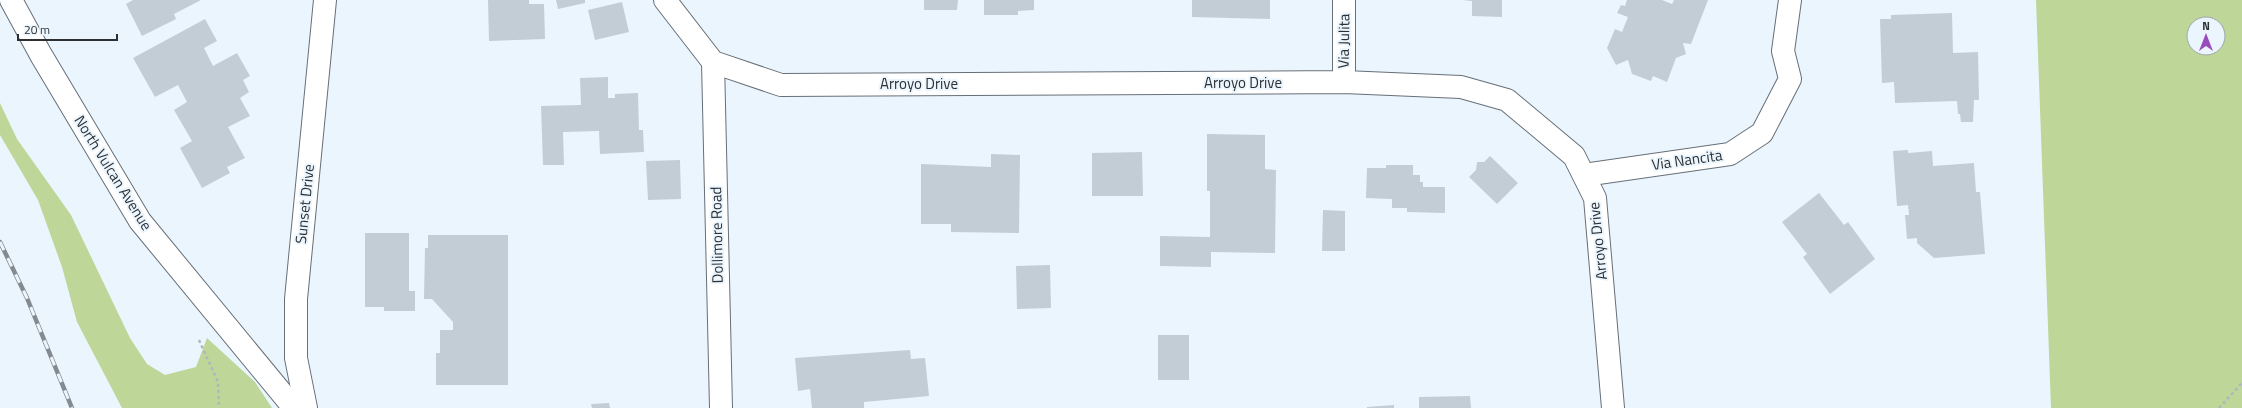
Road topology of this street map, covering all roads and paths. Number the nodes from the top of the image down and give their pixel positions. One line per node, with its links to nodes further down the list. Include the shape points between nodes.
1 (11, 0): 12 (street, North Vulcan Avenue, via 41,56 140,221)
2 (325, 0): 13 (street, Sunset Drive, via 296,299 296,358)
3 (665, 0): 6 (street)
4 (1344, 0): 7 (street, Via Julita)
5 (1790, 0): 8 (street, Via Nancita, via 1783,51 1790,79 1762,133 1730,154)
6 (713, 62): 7 (street, Arroyo Drive, via 781,85); 14 (street, Dollimore Road)
7 (1344, 82): 8 (street, Arroyo Drive, via 1461,87 1506,100 1574,156)
8 (1584, 175): 15 (street, Arroyo Drive, via 1595,198)
9 (197, 334): 11 (path, via 218,382)
10 (2242, 383): 16 (path)
11 (219, 408)
12 (294, 408)
13 (306, 408)
14 (722, 408)
15 (1614, 408)
16 (2219, 408)

